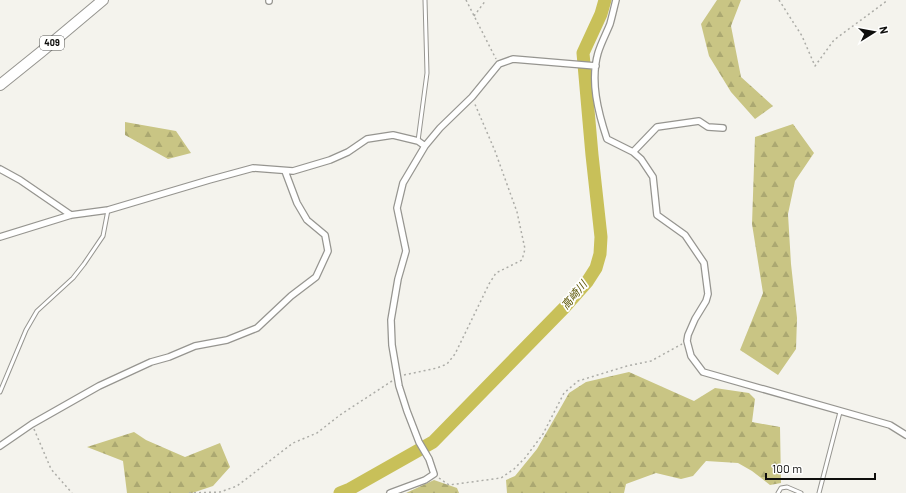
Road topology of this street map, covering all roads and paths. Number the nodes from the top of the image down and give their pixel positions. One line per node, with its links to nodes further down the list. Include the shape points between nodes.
1 (103, 0): 11 (highway, 409)
2 (425, 0): 14 (lane, via 427,73)
3 (466, 0): 8 (path)
4 (486, 0): 8 (path)
5 (616, 0): 10 (street, via 610,24 597,55)
6 (780, 0): 7 (path, via 802,36 815,66 834,40)
7 (888, 0)
8 (474, 16): 9 (path)
9 (499, 64): 10 (street, via 514,59); 12 (street)
10 (596, 66): 16 (street, via 594,82 607,139)
11 (0, 84)
12 (472, 97): 15 (street); 23 (path, via 517,212 526,249 522,260 496,273 455,354 447,364)
13 (723, 128): 16 (street, via 708,127 699,121 657,127)
14 (418, 141): 15 (street); 18 (street, via 393,135 367,139 330,160)
15 (425, 146): 23 (street, via 403,183 397,208 406,251 391,320 392,345)
16 (633, 152): 22 (street, via 653,177 657,216 685,235 704,263 708,294 695,318)
17 (0, 169): 20 (street)
18 (285, 171): 19 (street, via 253,168); 26 (street, via 297,203 307,220 325,235 328,251 316,277 257,328 227,340 195,346 151,362 99,386)
19 (108, 210): 20 (street); 24 (lane, via 102,236 84,264 73,278 37,310)
20 (71, 215): 21 (street)
21 (0, 237)
22 (687, 341): 25 (street, via 691,356 703,372); 29 (path, via 651,361 578,381 564,393 543,434 525,458 501,478 449,485)
23 (398, 377): 29 (street, via 407,411 419,442 430,459); 31 (path, via 316,433 293,443 237,486 220,492)
24 (0, 392)
25 (840, 412): 27 (street, via 890,425); 35 (lane)
26 (32, 424): 28 (street); 30 (path, via 51,469)
27 (906, 435)
28 (0, 446)
29 (434, 474): 32 (street)
30 (72, 493)
31 (189, 493)
32 (390, 493)
33 (778, 493): 34 (lane, via 781,488 787,487)
34 (801, 493)
35 (819, 493)

